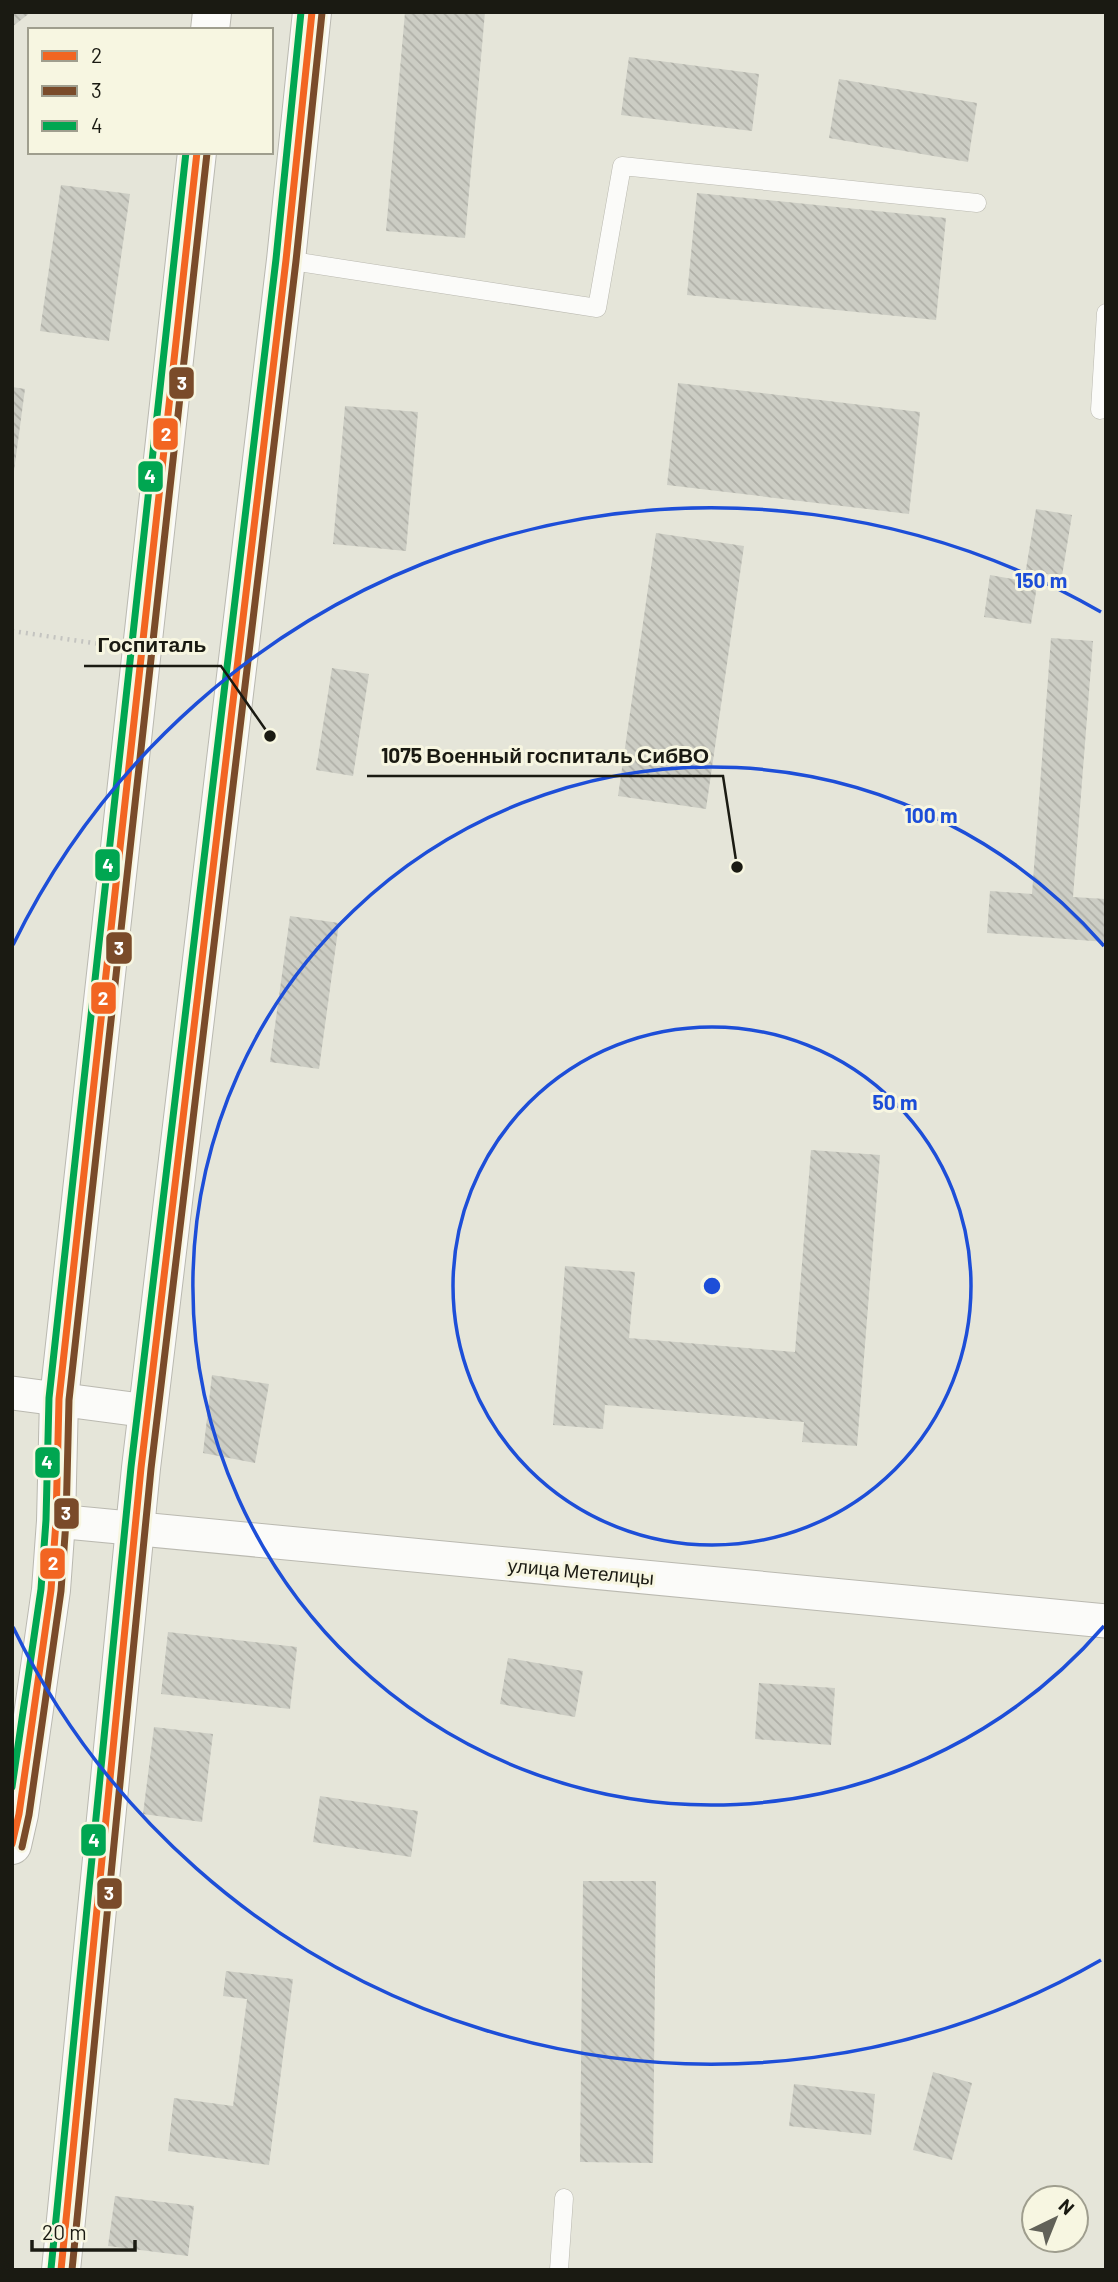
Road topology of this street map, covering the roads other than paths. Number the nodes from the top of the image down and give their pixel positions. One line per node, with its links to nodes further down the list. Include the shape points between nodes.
1 (312, 12): 4 (street)
2 (197, 154): 8 (street)
3 (977, 203): 4 (lane, via 622,166 597,308)
4 (286, 260): 9 (street)
5 (1106, 313): 6 (lane)
6 (1100, 410)
7 (12, 1393): 8 (street)
8 (59, 1399): 9 (street); 10 (street)
9 (148, 1411): 11 (street)
10 (55, 1521): 11 (street, улица Метелицы); 13 (street, via 51,1590)
11 (135, 1528): 12 (street, улица Метелицы); 15 (street)
12 (1106, 1621)
13 (12, 1845)
14 (564, 2198): 16 (lane)
15 (61, 2270)
16 (559, 2270)

